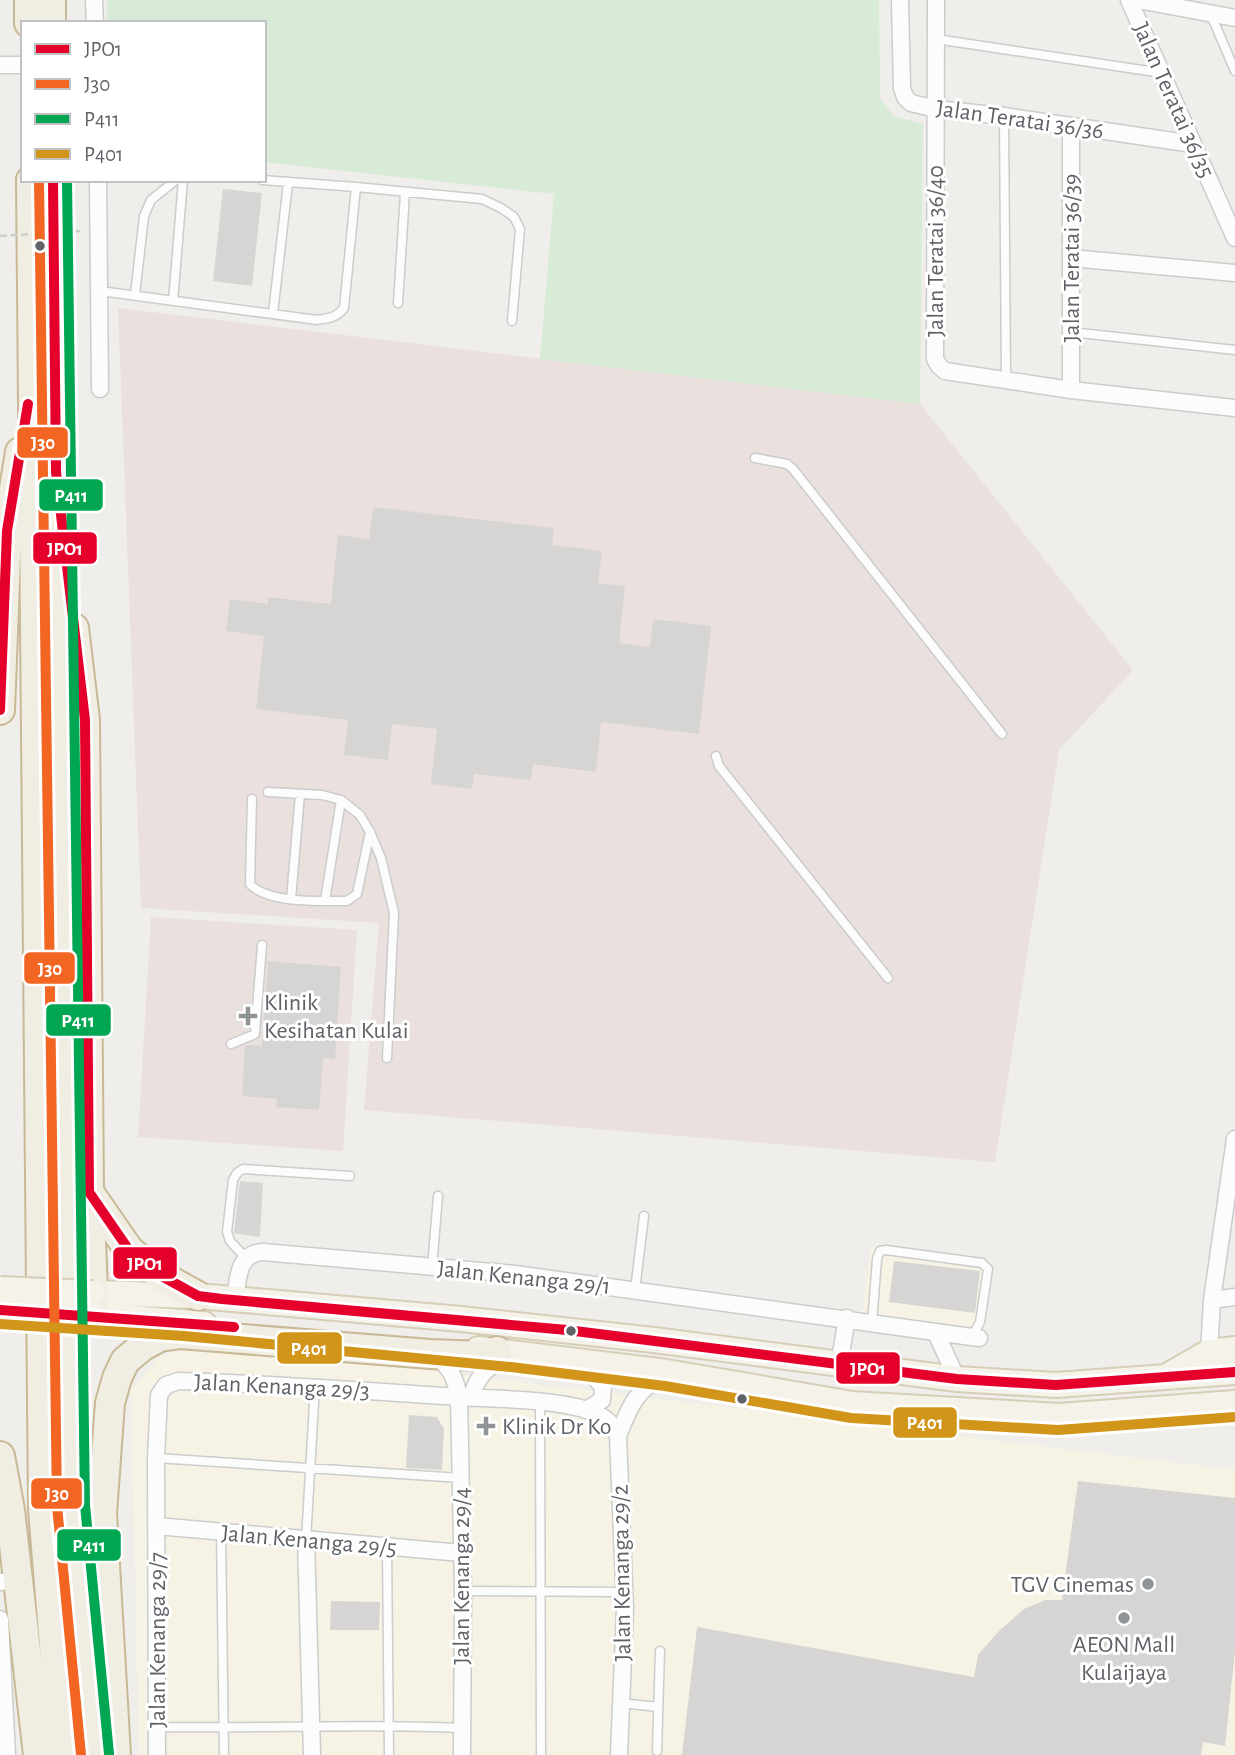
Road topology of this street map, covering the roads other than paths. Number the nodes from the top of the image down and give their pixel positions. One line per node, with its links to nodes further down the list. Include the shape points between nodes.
1 (29, 0): 10 (highway)
2 (51, 0): 11 (highway)
3 (94, 0): 12 (street)
4 (900, 0): 18 (street, Jalan Teratai 36/36, via 902,88 912,103)
5 (936, 0): 13 (street, Jalan Teratai 36/40)
6 (1129, 0): 17 (street, Jalan Teratai 36/35)
7 (1138, 0): 8 (street)
8 (1211, 15): 9 (street); 16 (lane)
9 (1235, 18)
10 (29, 21)
11 (51, 21)
12 (95, 21)
13 (936, 39): 17 (lane); 18 (street, Jalan Teratai 36/40)
14 (0, 65): 15 (street)
15 (21, 65)
16 (1235, 71)
17 (1162, 73): 21 (street, Jalan Teratai 36/35)
18 (936, 109): 19 (street, Jalan Teratai 36/36); 43 (street, Jalan Teratai 36/40, via 935,359 945,371)
19 (1004, 116): 20 (street, Jalan Teratai 36/36); 43 (lane)
20 (1071, 126): 21 (street, Jalan Teratai 36/36); 32 (street, Jalan Teratai 36/39)
21 (1193, 144): 31 (street, Jalan Teratai 36/35)
22 (266, 180): 28 (lane)
23 (31, 182): 42 (highway)
24 (53, 182): 48 (highway)
25 (98, 182): 34 (street)
26 (174, 182): 35 (lane, via 151,200 144,215)
27 (183, 182): 36 (lane)
28 (288, 183): 29 (lane); 38 (lane)
29 (356, 187): 30 (lane); 38 (lane, via 344,308 338,316 317,320)
30 (405, 192): 37 (lane); 39 (lane, via 482,199 514,218 520,229)
31 (1235, 238)
32 (1071, 258): 33 (street); 40 (street, Jalan Teratai 36/39)
33 (1235, 274)
34 (100, 291): 35 (lane); 44 (street)
35 (135, 295): 36 (lane)
36 (173, 300): 38 (lane)
37 (398, 303)
38 (273, 313)
39 (512, 321)
40 (1071, 332): 41 (lane); 45 (street, Jalan Teratai 36/39)
41 (1235, 350)
42 (33, 379): 49 (highway, via 7,531); 125 (highway, via 43,1510)
43 (1006, 381): 45 (street, Jalan Teratai 36/40)
44 (100, 389)
45 (1071, 390): 46 (street, Jalan Teratai 36/40)
46 (1235, 408)
47 (755, 458): 50 (lane, via 793,469)
48 (56, 472): 65 (highway, via 85,720); 126 (highway, via 71,1506)
49 (0, 710)
50 (1002, 734)
51 (716, 756): 60 (lane, via 719,766)
52 (268, 792): 53 (lane)
53 (300, 794): 55 (lane); 57 (lane)
54 (253, 799): 57 (lane, via 250,884)
55 (341, 800): 56 (lane, via 360,815); 58 (lane)
56 (370, 832): 58 (lane, via 357,894 347,901); 62 (lane, via 382,858 394,913)
57 (291, 900): 58 (lane)
58 (325, 901)
59 (262, 945): 61 (lane, via 255,1034)
60 (888, 978)
61 (231, 1044)
62 (387, 1058)
63 (1234, 1149): 68 (street)
64 (350, 1176): 69 (lane, via 243,1169 237,1173 227,1232)
65 (89, 1192): 73 (highway, via 129,1250 158,1274); 77 (highway)
66 (439, 1196): 70 (lane)
67 (645, 1216): 72 (lane)
68 (1229, 1218): 76 (street)
69 (246, 1258): 70 (street, Jalan Kenanga 29/1, via 263,1252); 75 (street)
70 (432, 1267): 72 (street, Jalan Kenanga 29/1)
71 (0, 1289): 77 (main road, bridge)
72 (635, 1290): 79 (street, Jalan Kenanga 29/1)
73 (198, 1296): 75 (main road); 77 (main road)
74 (1235, 1297): 76 (street)
75 (234, 1300): 88 (main road, via 461,1318)
76 (1212, 1300): 85 (street)
77 (93, 1304): 78 (main road, bridge); 84 (main road)
78 (0, 1310)
79 (847, 1318): 80 (street, Jalan Kenanga 29/1); 88 (street)
80 (872, 1323): 81 (street, Jalan Kenanga 29/1); 82 (lane, via 880,1251 982,1263 988,1269)
81 (936, 1333): 82 (street, Jalan Kenanga 29/1); 92 (street)
82 (976, 1338)
83 (1235, 1349): 85 (main road)
84 (505, 1352): 86 (highway); 87 (main road); 94 (street)
85 (1209, 1352): 91 (main road)
86 (430, 1354): 94 (street, via 444,1362); 127 (highway, via 180,1334 160,1337 125,1360 110,1403 102,1513)
87 (576, 1360): 89 (main road); 97 (street, via 603,1386 601,1400)
88 (839, 1364): 92 (main road)
89 (667, 1372): 96 (main road, via 852,1404 1059,1416); 98 (street, via 639,1392)
90 (1235, 1372): 91 (main road)
91 (1166, 1377): 92 (main road, via 1056,1385)
92 (957, 1379)
93 (315, 1386): 94 (street, Jalan Kenanga 29/3); 100 (street, Jalan Kenanga 29/3, via 179,1381 166,1385 159,1395); 101 (lane)
94 (465, 1397): 95 (street, Jalan Kenanga 29/3); 102 (street, Jalan Kenanga 29/4)
95 (540, 1403): 97 (street, Jalan Kenanga 29/3); 110 (lane)
96 (1235, 1403)
97 (586, 1409): 98 (street, via 606,1418)
98 (618, 1436): 111 (street, Jalan Kenanga 29/2)
99 (0, 1456): 108 (highway, via 10,1510)
100 (156, 1458): 101 (lane); 103 (street, Jalan Kenanga 29/3)
101 (309, 1468): 102 (lane); 105 (lane)
102 (461, 1478): 107 (street, Jalan Kenanga 29/4)
103 (157, 1525): 104 (street, Jalan Kenanga 29/5); 119 (street, Jalan Kenanga 29/7)
104 (221, 1532): 105 (street, Jalan Kenanga 29/5); 118 (lane)
105 (306, 1540): 106 (street, Jalan Kenanga 29/5); 120 (street)
106 (387, 1546): 107 (street, Jalan Kenanga 29/5); 117 (lane)
107 (461, 1553): 109 (street, Jalan Kenanga 29/4)
108 (9, 1581): 124 (highway)
109 (463, 1591): 110 (lane); 121 (street, Jalan Kenanga 29/4)
110 (540, 1591): 111 (lane); 133 (lane)
111 (624, 1592): 115 (street, Jalan Kenanga 29/2)
112 (0, 1619): 113 (street)
113 (1, 1639): 123 (street)
114 (660, 1651): 116 (lane)
115 (621, 1703): 116 (lane); 134 (street, Jalan Kenanga 29/2)
116 (658, 1707): 122 (lane)
117 (389, 1724): 120 (lane); 121 (lane); 131 (lane)
118 (223, 1726): 119 (lane); 120 (lane); 129 (lane)
119 (158, 1727): 128 (street, Jalan Kenanga 29/7)
120 (313, 1728): 130 (street)
121 (463, 1728): 132 (street, Jalan Kenanga 29/4)
122 (657, 1751)
123 (7, 1755)
124 (38, 1755)
125 (63, 1755)
126 (95, 1755)
127 (116, 1755)
128 (158, 1755)
129 (223, 1755)
130 (312, 1755)
131 (389, 1755)
132 (462, 1755)
133 (541, 1755)
134 (619, 1755)

